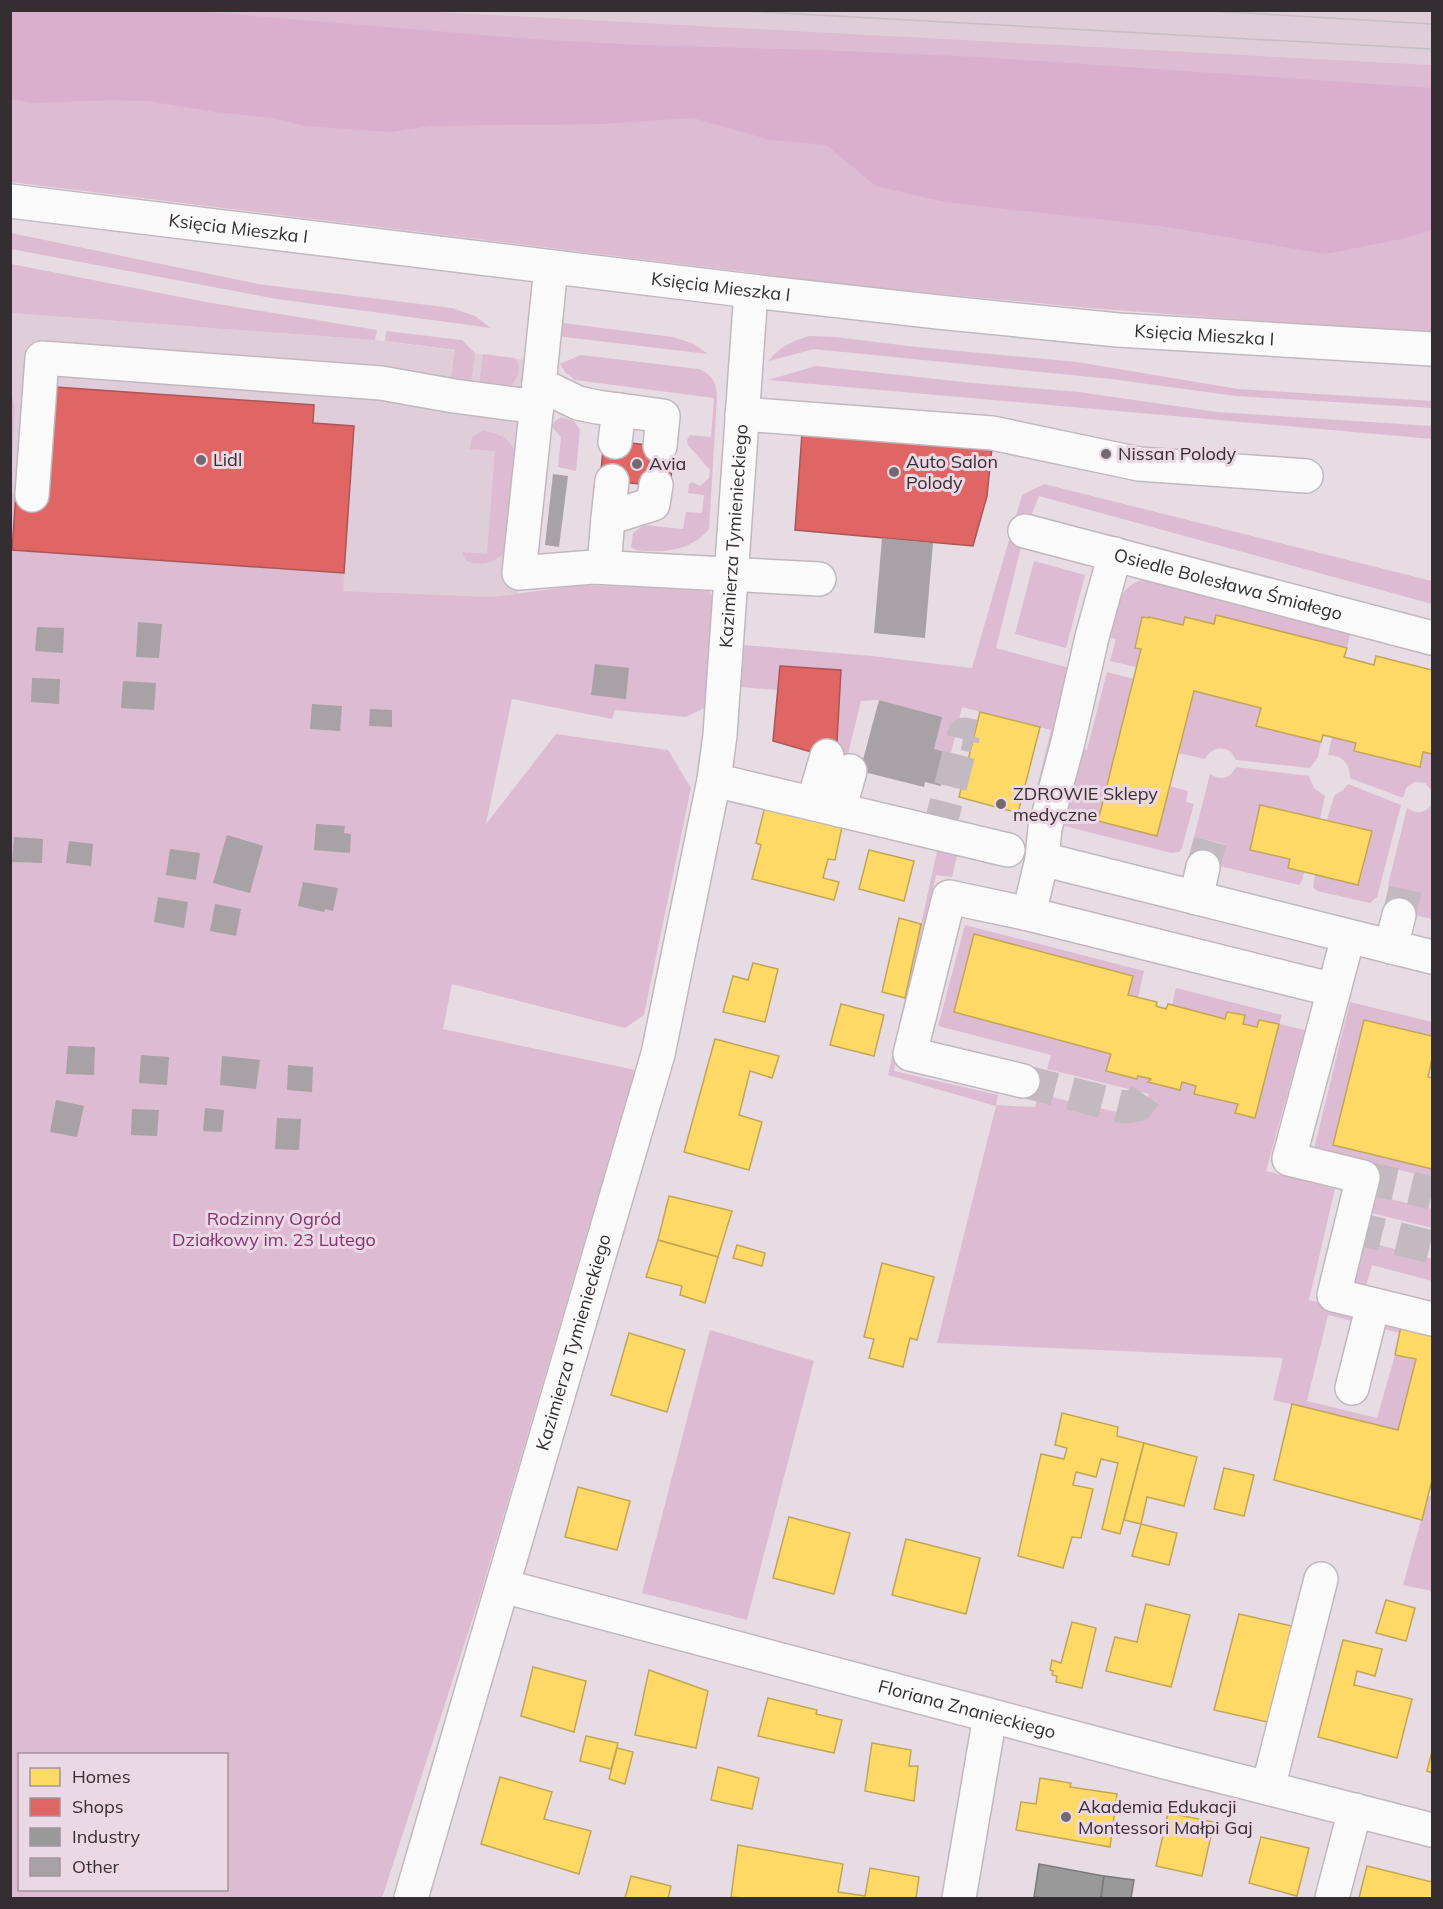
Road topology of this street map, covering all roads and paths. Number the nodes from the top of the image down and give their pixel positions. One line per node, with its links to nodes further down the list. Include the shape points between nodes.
1 (10, 201): 2 (street, Księcia Mieszka I)
2 (551, 267): 3 (street, Księcia Mieszka I); 5 (street)
3 (752, 291): 4 (street, Księcia Mieszka I, via 1118,330); 7 (street, Kazimierza Tymienieckiego)
4 (1432, 349)
5 (538, 396): 6 (street); 13 (street, via 454,396 381,383 42,358); 17 (street, via 519,573)
6 (619, 410): 8 (street); 9 (street, via 663,416)
7 (742, 414): 10 (street, via 992,432 1139,464); 18 (street, Kazimierza Tymienieckiego)
8 (615, 442)
9 (660, 446)
10 (1306, 476)
11 (612, 481): 14 (street)
12 (656, 486): 14 (street, via 653,504)
13 (32, 495)
14 (608, 518): 17 (street)
15 (1025, 531): 16 (street, Osiedle Bolesława Śmiałego)
16 (1115, 554): 20 (street, Osiedle Bolesława Śmiałego); 25 (street, via 1045,828)
17 (604, 567): 18 (street)
18 (731, 574): 19 (street); 22 (street, Kazimierza Tymienieckiego)
19 (819, 579)
20 (1432, 638)
21 (838, 763): 23 (street)
22 (714, 780): 23 (street); 39 (street, Kazimierza Tymienieckiego, via 658,1053)
23 (826, 806): 24 (street)
24 (1008, 850)
25 (1042, 860): 27 (street); 28 (street)
26 (1203, 867): 27 (street)
27 (1196, 898): 30 (street)
28 (1029, 914): 33 (street); 34 (street, via 949,897 910,1054)
29 (1399, 915): 31 (street)
30 (1348, 937): 31 (street); 33 (street)
31 (1391, 947): 32 (street)
32 (1432, 957)
33 (1334, 990): 35 (street, via 1289,1159 1363,1177 1334,1294)
34 (1023, 1081)
35 (1373, 1305): 36 (street); 37 (street)
36 (1432, 1319)
37 (1352, 1388)
38 (1321, 1579): 41 (street)
39 (503, 1586): 40 (street, Floriana Znanieckiego); 44 (street, Kazimierza Tymienieckiego)
40 (990, 1716): 41 (street, Floriana Znanieckiego); 45 (street)
41 (1268, 1788): 42 (street, Floriana Znanieckiego)
42 (1355, 1810): 43 (street, Floriana Znanieckiego); 46 (street)
43 (1432, 1830)
44 (411, 1899)
45 (959, 1899)
46 (1332, 1899)

